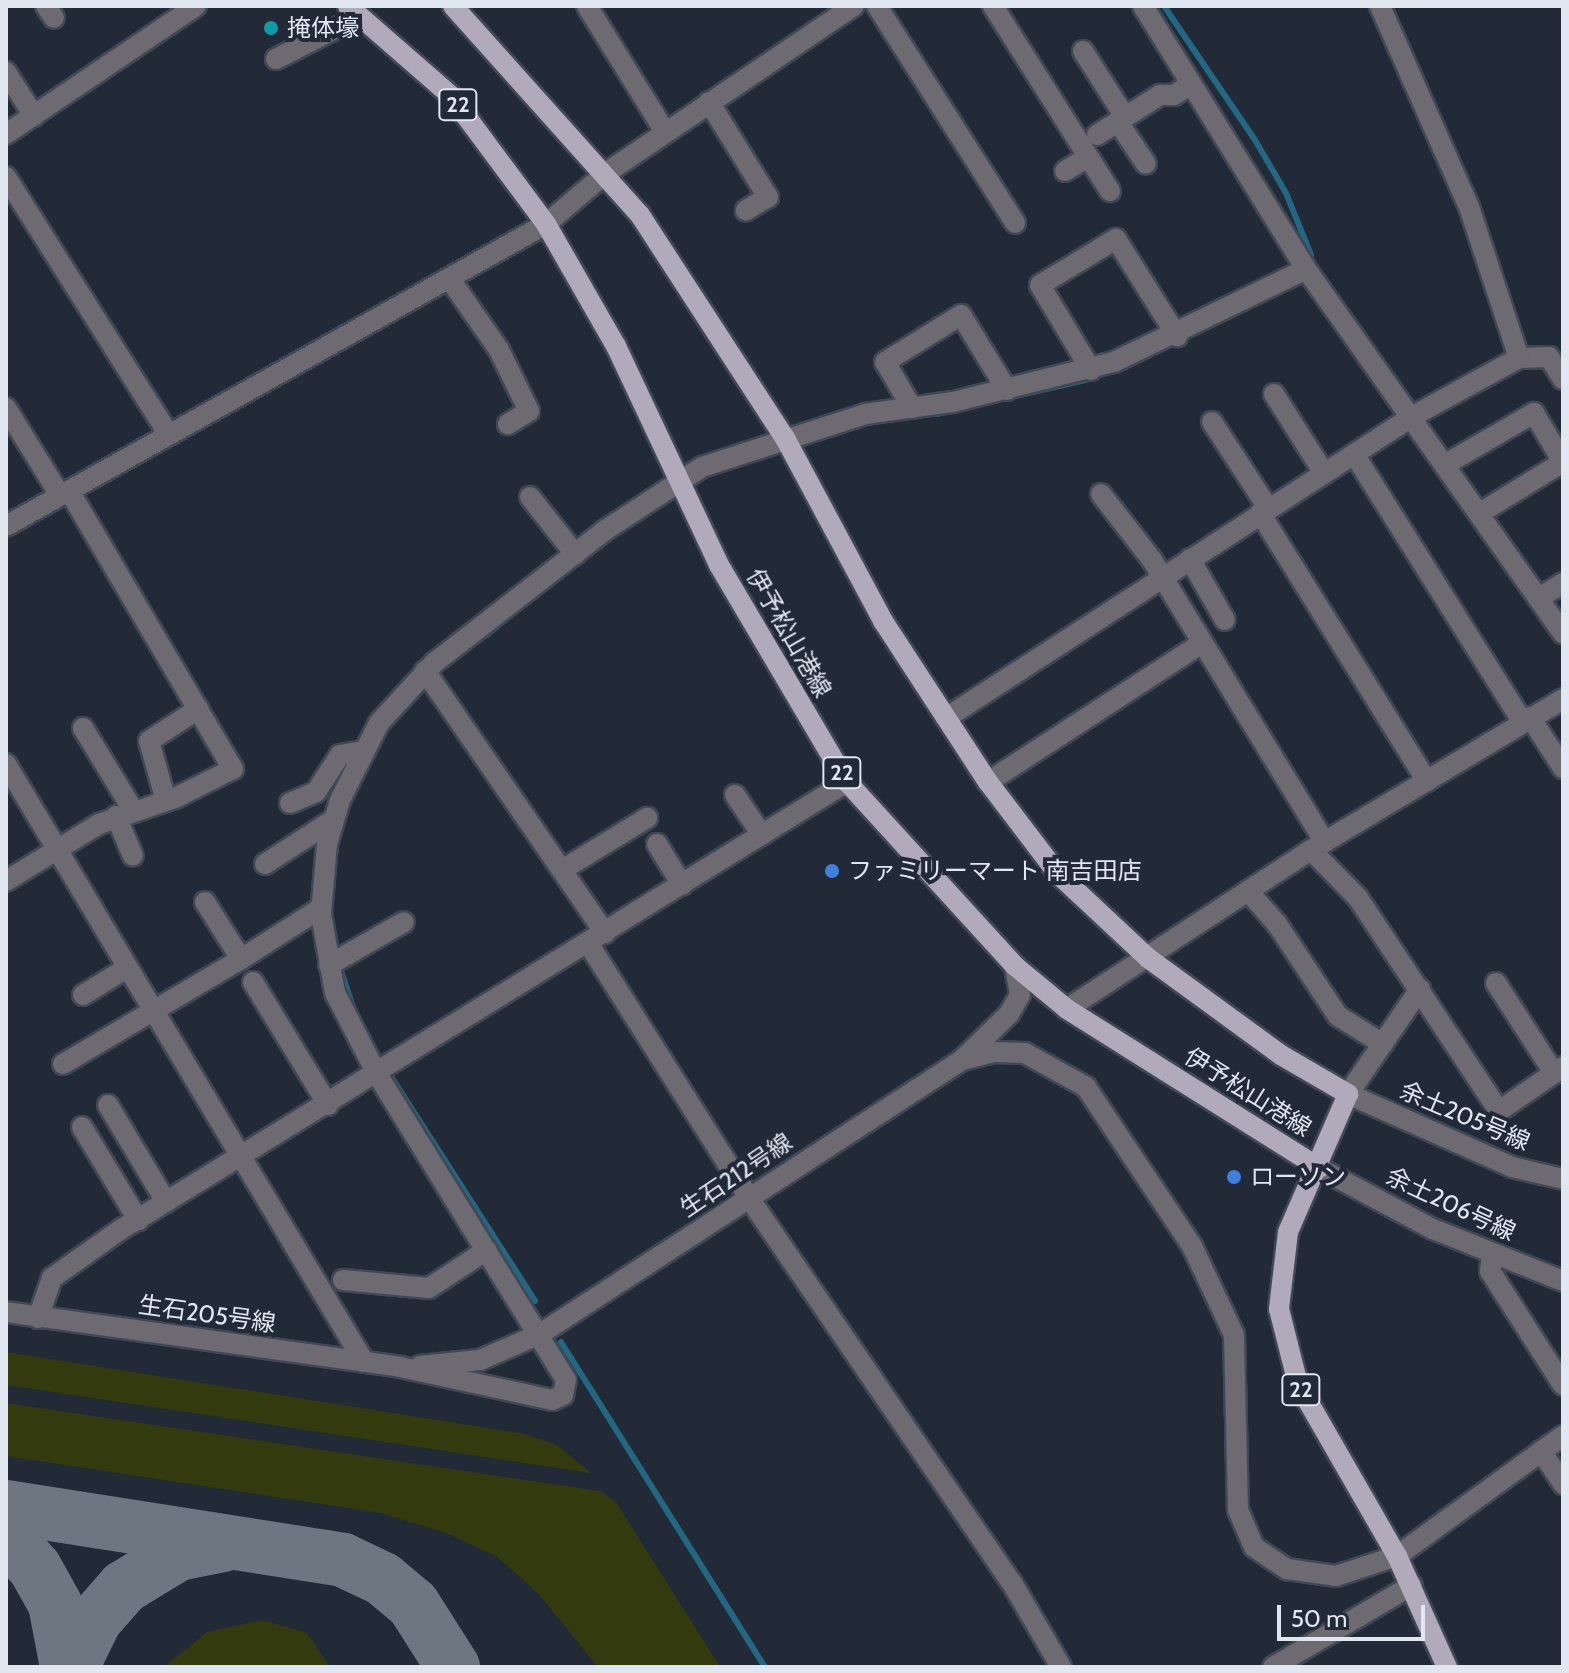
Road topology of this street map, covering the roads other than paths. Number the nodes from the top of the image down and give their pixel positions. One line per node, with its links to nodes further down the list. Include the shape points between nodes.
1 (196, 6): 15 (street)
2 (453, 6): 23 (main road, 伊予松山港線)
3 (587, 6): 17 (street)
4 (854, 6): 14 (street)
5 (877, 6): 27 (street, via 922,95 978,183)
6 (1143, 6): 13 (street)
7 (1380, 6): 32 (street, via 1469,207)
8 (354, 11): 11 (street); 28 (main road, 伊予松山港線 / 22, via 451,96)
9 (995, 20): 20 (street, via 1039,96)
10 (1083, 51): 16 (street)
11 (276, 59)
12 (6, 72): 15 (street)
13 (1191, 84): 16 (street); 29 (street)
14 (709, 102): 17 (street); 26 (street, via 768,197)
15 (34, 116): 18 (street)
16 (1122, 120): 19 (street); 21 (street)
17 (665, 132): 23 (street)
18 (6, 134)
19 (1097, 135)
20 (1088, 157): 22 (street); 25 (street)
21 (1146, 164)
22 (1065, 171)
23 (606, 173): 28 (street); 43 (main road, 伊予松山港線, via 701,302)
24 (6, 177): 42 (street)
25 (1110, 191)
26 (746, 210)
27 (1015, 223)
28 (546, 224): 30 (street); 47 (main road, 伊予松山港線 / 22, via 616,346)
29 (1306, 269): 31 (street); 39 (street)
30 (449, 278): 41 (street, via 499,350 529,411); 42 (street)
31 (1177, 336): 33 (street); 33 (street, via 1116,239 1040,285)
32 (1519, 358): 34 (street, via 1549,357); 39 (street)
33 (1091, 370): 35 (street)
34 (1563, 379)
35 (1007, 390): 38 (street); 38 (street, via 961,315 885,362)
36 (1274, 394): 46 (street)
37 (6, 408): 48 (street)
38 (912, 408): 43 (street, via 865,414)
39 (1413, 416): 44 (street); 45 (street)
40 (1212, 422): 51 (street)
41 (508, 424)
42 (169, 435): 48 (street)
43 (785, 438): 47 (street, via 702,467); 65 (main road, 伊予松山港線, via 883,621)
44 (1354, 454): 46 (street); 66 (street)
45 (1446, 464): 52 (street); 52 (street, via 1534,413 1563,462)
46 (1324, 473): 51 (street)
47 (680, 481): 54 (street); 72 (main road, 伊予松山港線 / 22, via 719,565)
48 (65, 493): 53 (street); 64 (street)
49 (530, 497): 54 (street)
50 (1112, 501): 56 (street)
51 (1264, 511): 55 (street); 71 (street)
52 (1480, 513): 58 (street)
53 (6, 526)
54 (575, 554): 62 (street)
55 (1190, 559): 56 (street); 59 (street)
56 (1162, 576): 61 (street); 65 (street)
57 (1563, 583): 58 (street)
58 (1539, 598): 60 (street)
59 (1225, 620)
60 (1563, 633)
61 (1202, 643): 73 (street); 82 (street)
62 (429, 677): 68 (street, via 379,723); 86 (street)
63 (1563, 699): 66 (street)
64 (198, 709): 75 (street, via 149,741); 75 (street, via 233,769)
65 (946, 718): 73 (main road, 伊予松山港線)
66 (1526, 719): 70 (street); 71 (street)
67 (83, 728): 77 (street)
68 (363, 751): 76 (street, via 340,755 316,792); 79 (street)
69 (6, 764): 83 (street)
70 (1563, 768)
71 (1427, 781): 82 (street)
72 (847, 782): 80 (street); 97 (main road, 伊予松山港線 / 22)
73 (988, 782): 94 (main road, 伊予松山港線, via 1058,874)
74 (735, 795): 80 (street)
75 (166, 801): 77 (street)
76 (290, 803)
77 (124, 813): 83 (street); 84 (street)
78 (647, 818): 86 (street)
79 (333, 820): 85 (street); 91 (street)
80 (762, 835): 88 (street)
81 (657, 844): 88 (street)
82 (1318, 846): 89 (street); 101 (street)
83 (54, 851): 87 (street); 98 (street)
84 (133, 856)
85 (265, 864)
86 (562, 870): 93 (street)
87 (6, 881)
88 (682, 885): 93 (street)
89 (1248, 891): 94 (street); 105 (street, via 1277,924 1338,1016)
90 (205, 902): 95 (street)
91 (321, 908): 95 (street); 96 (street)
92 (404, 922): 96 (street)
93 (597, 938): 109 (street); 117 (street)
94 (1148, 958): 103 (street); 110 (main road, 伊予松山港線, via 1281,1055)
95 (241, 959): 104 (street)
96 (329, 965): 109 (street, via 344,1015)
97 (1015, 966): 103 (main road, 伊予松山港線 / 22); 106 (street, via 1020,995 1009,1014)
98 (125, 969): 102 (street); 104 (street)
99 (253, 982): 112 (street)
100 (1496, 983): 108 (street)
101 (1420, 989): 105 (street); 108 (street, via 1499,1111)
102 (83, 995)
103 (1067, 1009): 115 (main road, 伊予松山港線 / 22)
104 (150, 1010): 107 (street); 114 (street)
105 (1383, 1044): 110 (street)
106 (962, 1060): 117 (street, 生石212号線); 133 (street, via 993,1052 1025,1053 1086,1087 1192,1246 1234,1335 1238,1510 1254,1547 1287,1569 1336,1576)
107 (63, 1064)
108 (1558, 1070)
109 (377, 1074): 112 (street); 120 (street)
110 (1348, 1094): 115 (main road, 伊予松山港線 / 22); 116 (street, 余土205号線, via 1512,1167)
111 (108, 1105): 118 (street)
112 (328, 1105): 114 (street)
113 (82, 1127): 119 (street)
114 (238, 1158): 118 (street); 127 (street)
115 (1319, 1168): 121 (street, 余土206号線); 133 (main road, 伊予松山港線 / 22, via 1288,1232 1279,1309 1298,1384)
116 (1563, 1179)
117 (749, 1198): 126 (street, 生石212号線); 135 (street, via 1012,1583)
118 (166, 1202): 119 (street)
119 (138, 1220): 125 (street, via 52,1278)
120 (487, 1250): 122 (street, via 429,1288); 126 (street)
121 (1492, 1256): 123 (street, 余土206号線); 129 (street, via 1490,1271)
122 (343, 1280)
123 (1563, 1281)
124 (6, 1312): 125 (street, 生石205号線)
125 (38, 1318): 127 (street, 生石205号線)
126 (540, 1334): 128 (street, 生石212号線, via 469,1362); 128 (street, via 568,1387 552,1400)
127 (364, 1362): 128 (street, 生石205号線)
128 (400, 1367)
129 (1563, 1385)
130 (1563, 1436): 131 (street)
131 (1541, 1451): 132 (street); 133 (street)
132 (1563, 1484)
133 (1397, 1556): 134 (main road, 伊予松山港線 / 22)
134 (1412, 1585): 136 (street); 137 (main road, 伊予松山港線 / 22)
135 (1061, 1667)
136 (1273, 1667)
137 (1447, 1667)

